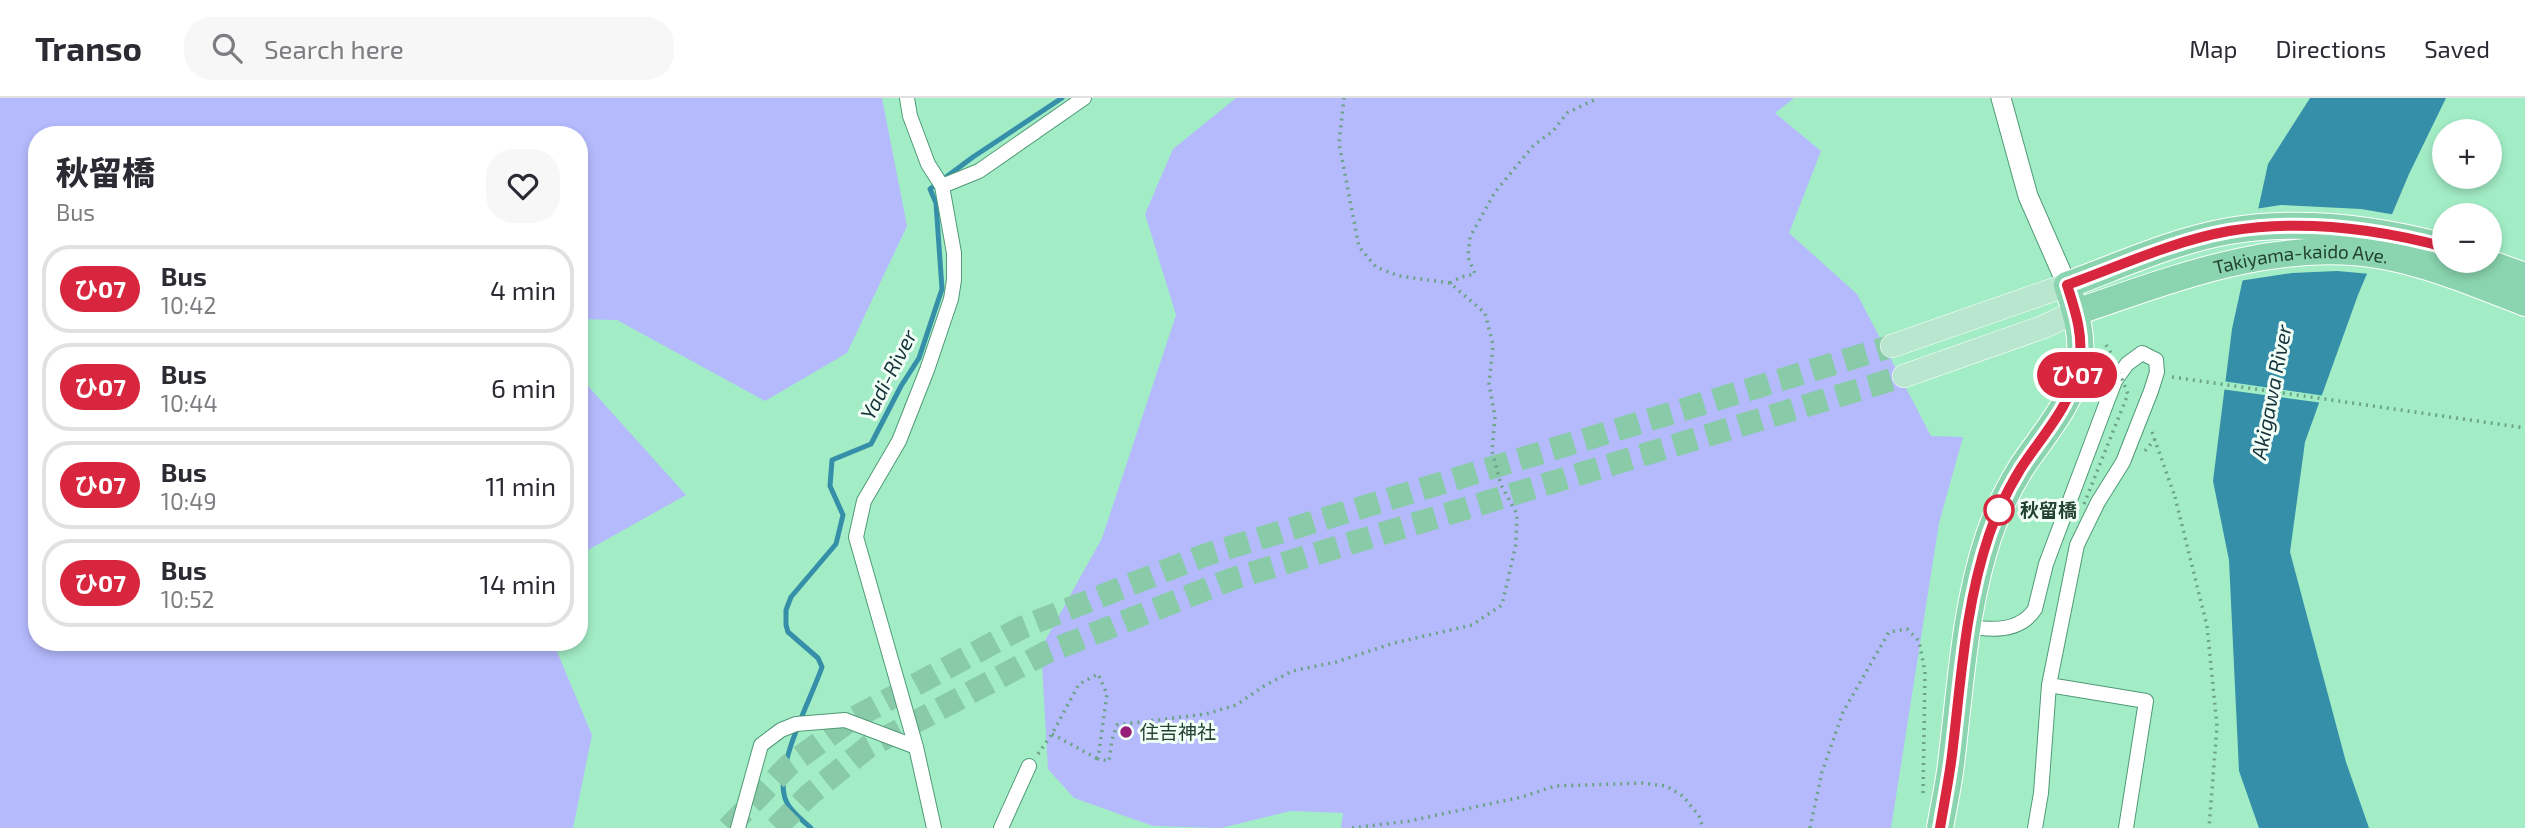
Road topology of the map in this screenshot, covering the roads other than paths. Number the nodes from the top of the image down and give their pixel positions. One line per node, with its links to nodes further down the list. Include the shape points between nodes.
1 (906, 98): 4 (street, via 928,164)
2 (1084, 98): 4 (street, via 979,171)
3 (2001, 98): 8 (street, via 2028,196)
4 (942, 186): 15 (street, via 954,253 951,299 899,441 864,501 856,537)
5 (2432, 244): 8 (highway, Takiyama-kaido Ave., via 2384,233 2302,225 2227,232)
6 (2502, 268): 7 (highway)
7 (2525, 276)
8 (2067, 285): 10 (highway); 11 (main road)
9 (2525, 303): 10 (highway, Takiyama-kaido Ave., via 2382,256 2301,254 2251,259 2179,277)
10 (2076, 312): 12 (main road); 13 (highway, via 2081,344 2073,390 2003,502 1989,536)
11 (1892, 346)
12 (1904, 376)
13 (1968, 626): 14 (street, via 2007,628 2029,618 2115,381 2142,353 2156,360 2157,372 2123,463 2077,545); 20 (highway)
14 (2049, 685): 21 (street); 22 (street, via 2146,701)
15 (916, 747): 17 (street, via 845,720 803,723 781,730 761,745); 18 (street)
16 (1029, 766): 19 (street)
17 (738, 828)
18 (934, 828)
19 (1002, 828)
20 (1940, 828)
21 (2035, 828)
22 (2126, 828)

